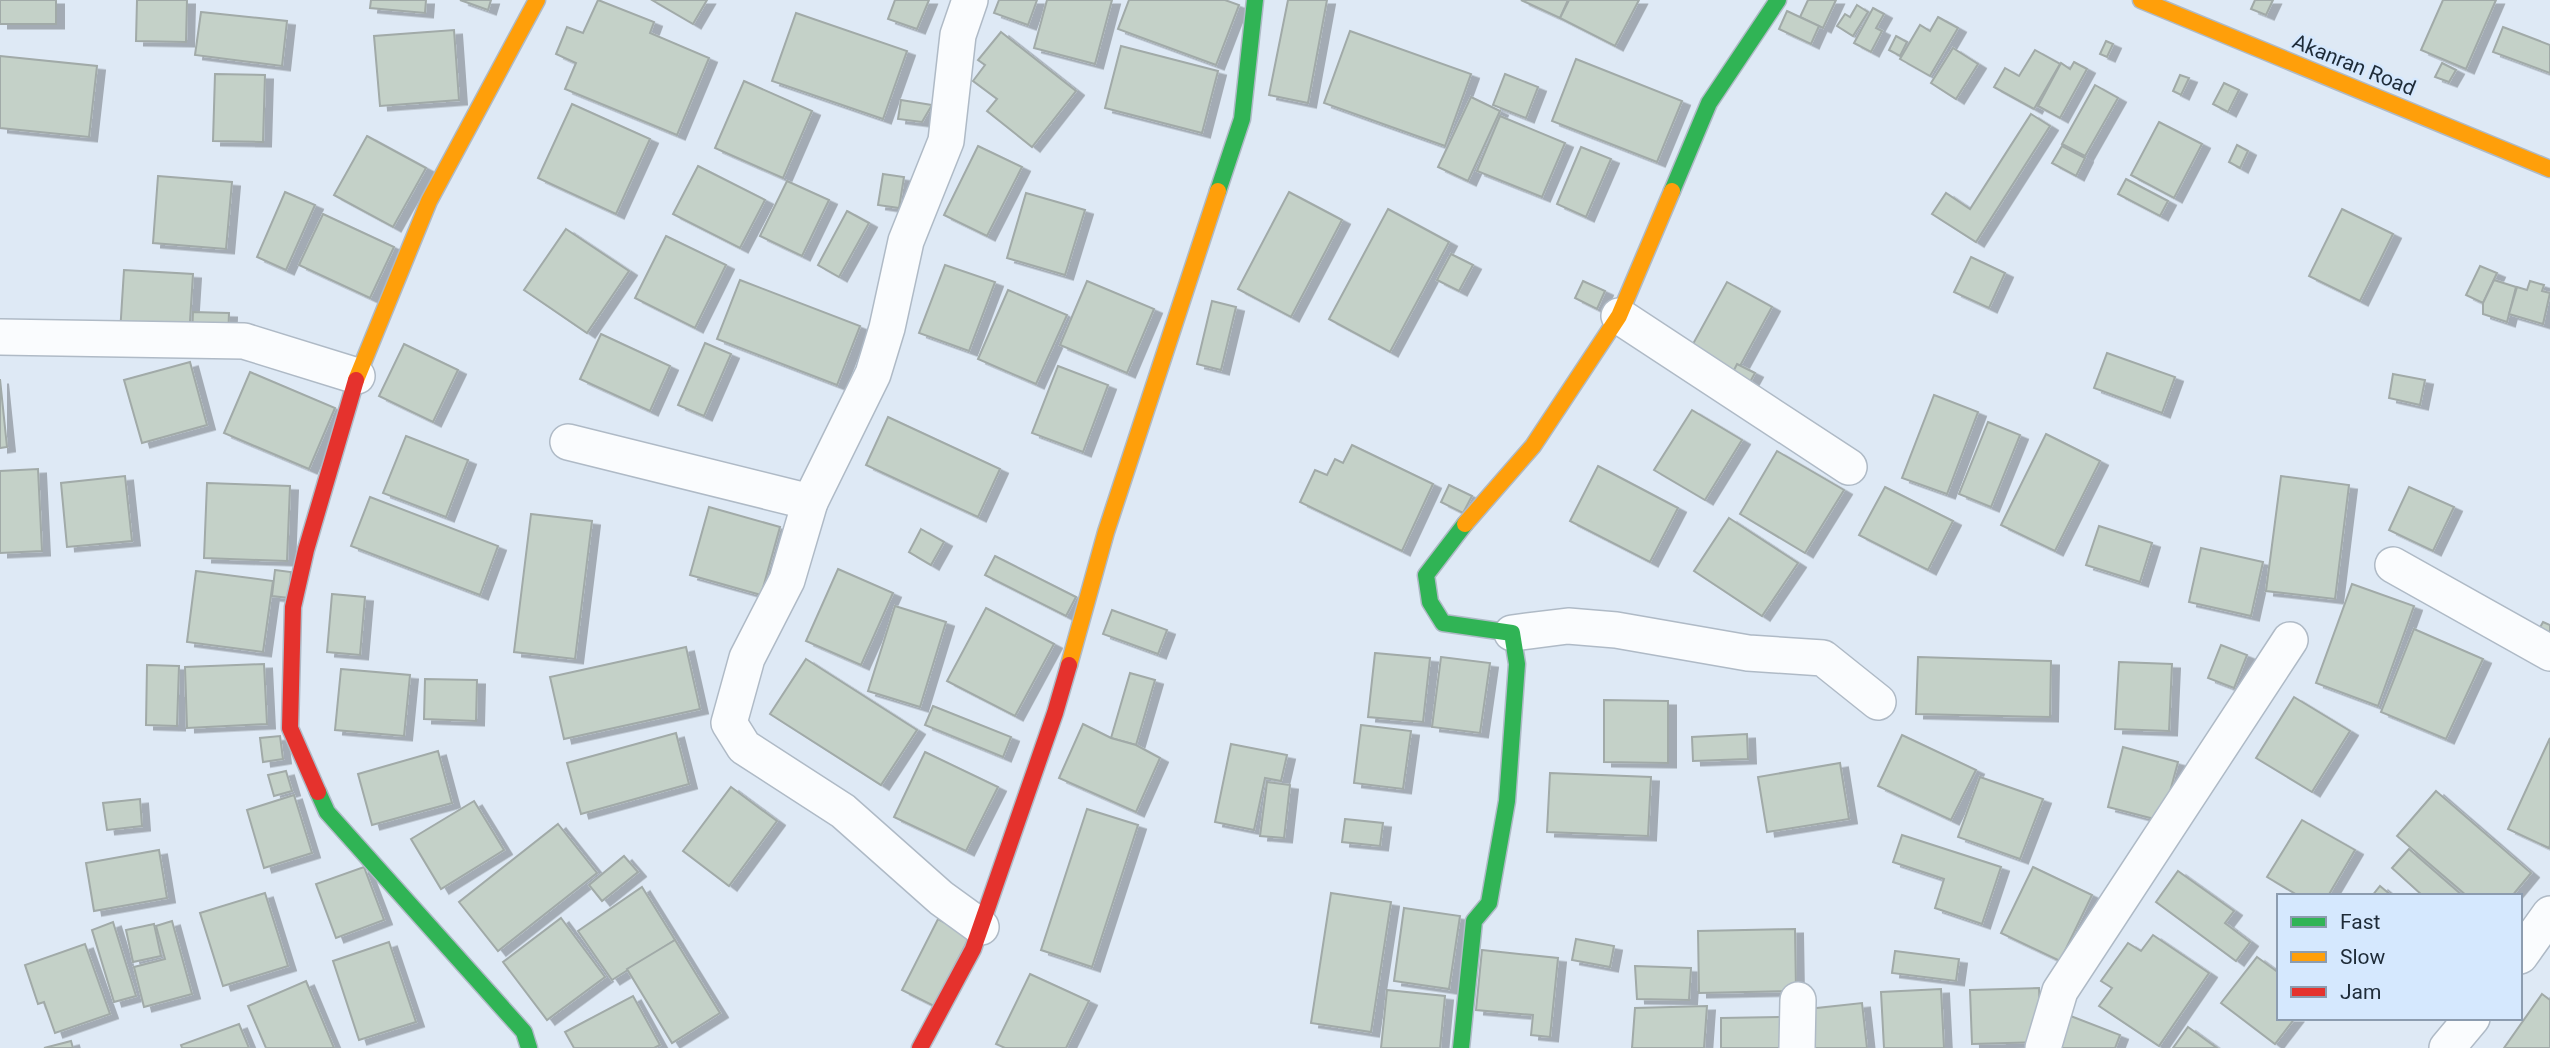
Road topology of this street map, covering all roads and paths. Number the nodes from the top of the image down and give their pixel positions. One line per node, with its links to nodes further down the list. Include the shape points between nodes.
1 (537, 0): 9 (street, via 429,201)
2 (970, 0): 12 (street, via 958,35 946,141 906,242 873,374)
3 (1255, 0): 19 (street, via 1242,119 1114,506 1055,713)
4 (1778, 0): 7 (street, via 1709,103)
5 (2144, 1): 6 (street, Akanran Road)
6 (2550, 169)
7 (1619, 316): 11 (street); 14 (street, via 1532,446 1426,575 1430,602 1443,623)
8 (0, 337): 9 (street, via 244,341)
9 (357, 376): 23 (street, via 293,607 290,728 327,812 524,1032)
10 (568, 442): 12 (street)
11 (1849, 467)
12 (810, 502): 19 (street, via 787,580 747,658 729,723 744,747 843,811 941,898)
13 (2393, 565): 16 (street)
14 (1512, 633): 17 (street, via 1568,626 1748,653 1824,658); 25 (street, via 1517,664 1507,801 1489,903 1474,921)
15 (2290, 640): 27 (street, via 2060,991)
16 (2550, 653)
17 (1878, 702)
18 (2550, 914): 20 (street)
19 (981, 926): 24 (street)
20 (2522, 954)
21 (1798, 1000): 26 (street)
22 (2470, 1020): 28 (street)
23 (529, 1048)
24 (920, 1048)
25 (1461, 1048)
26 (1797, 1048)
27 (2043, 1048)
28 (2447, 1048)

